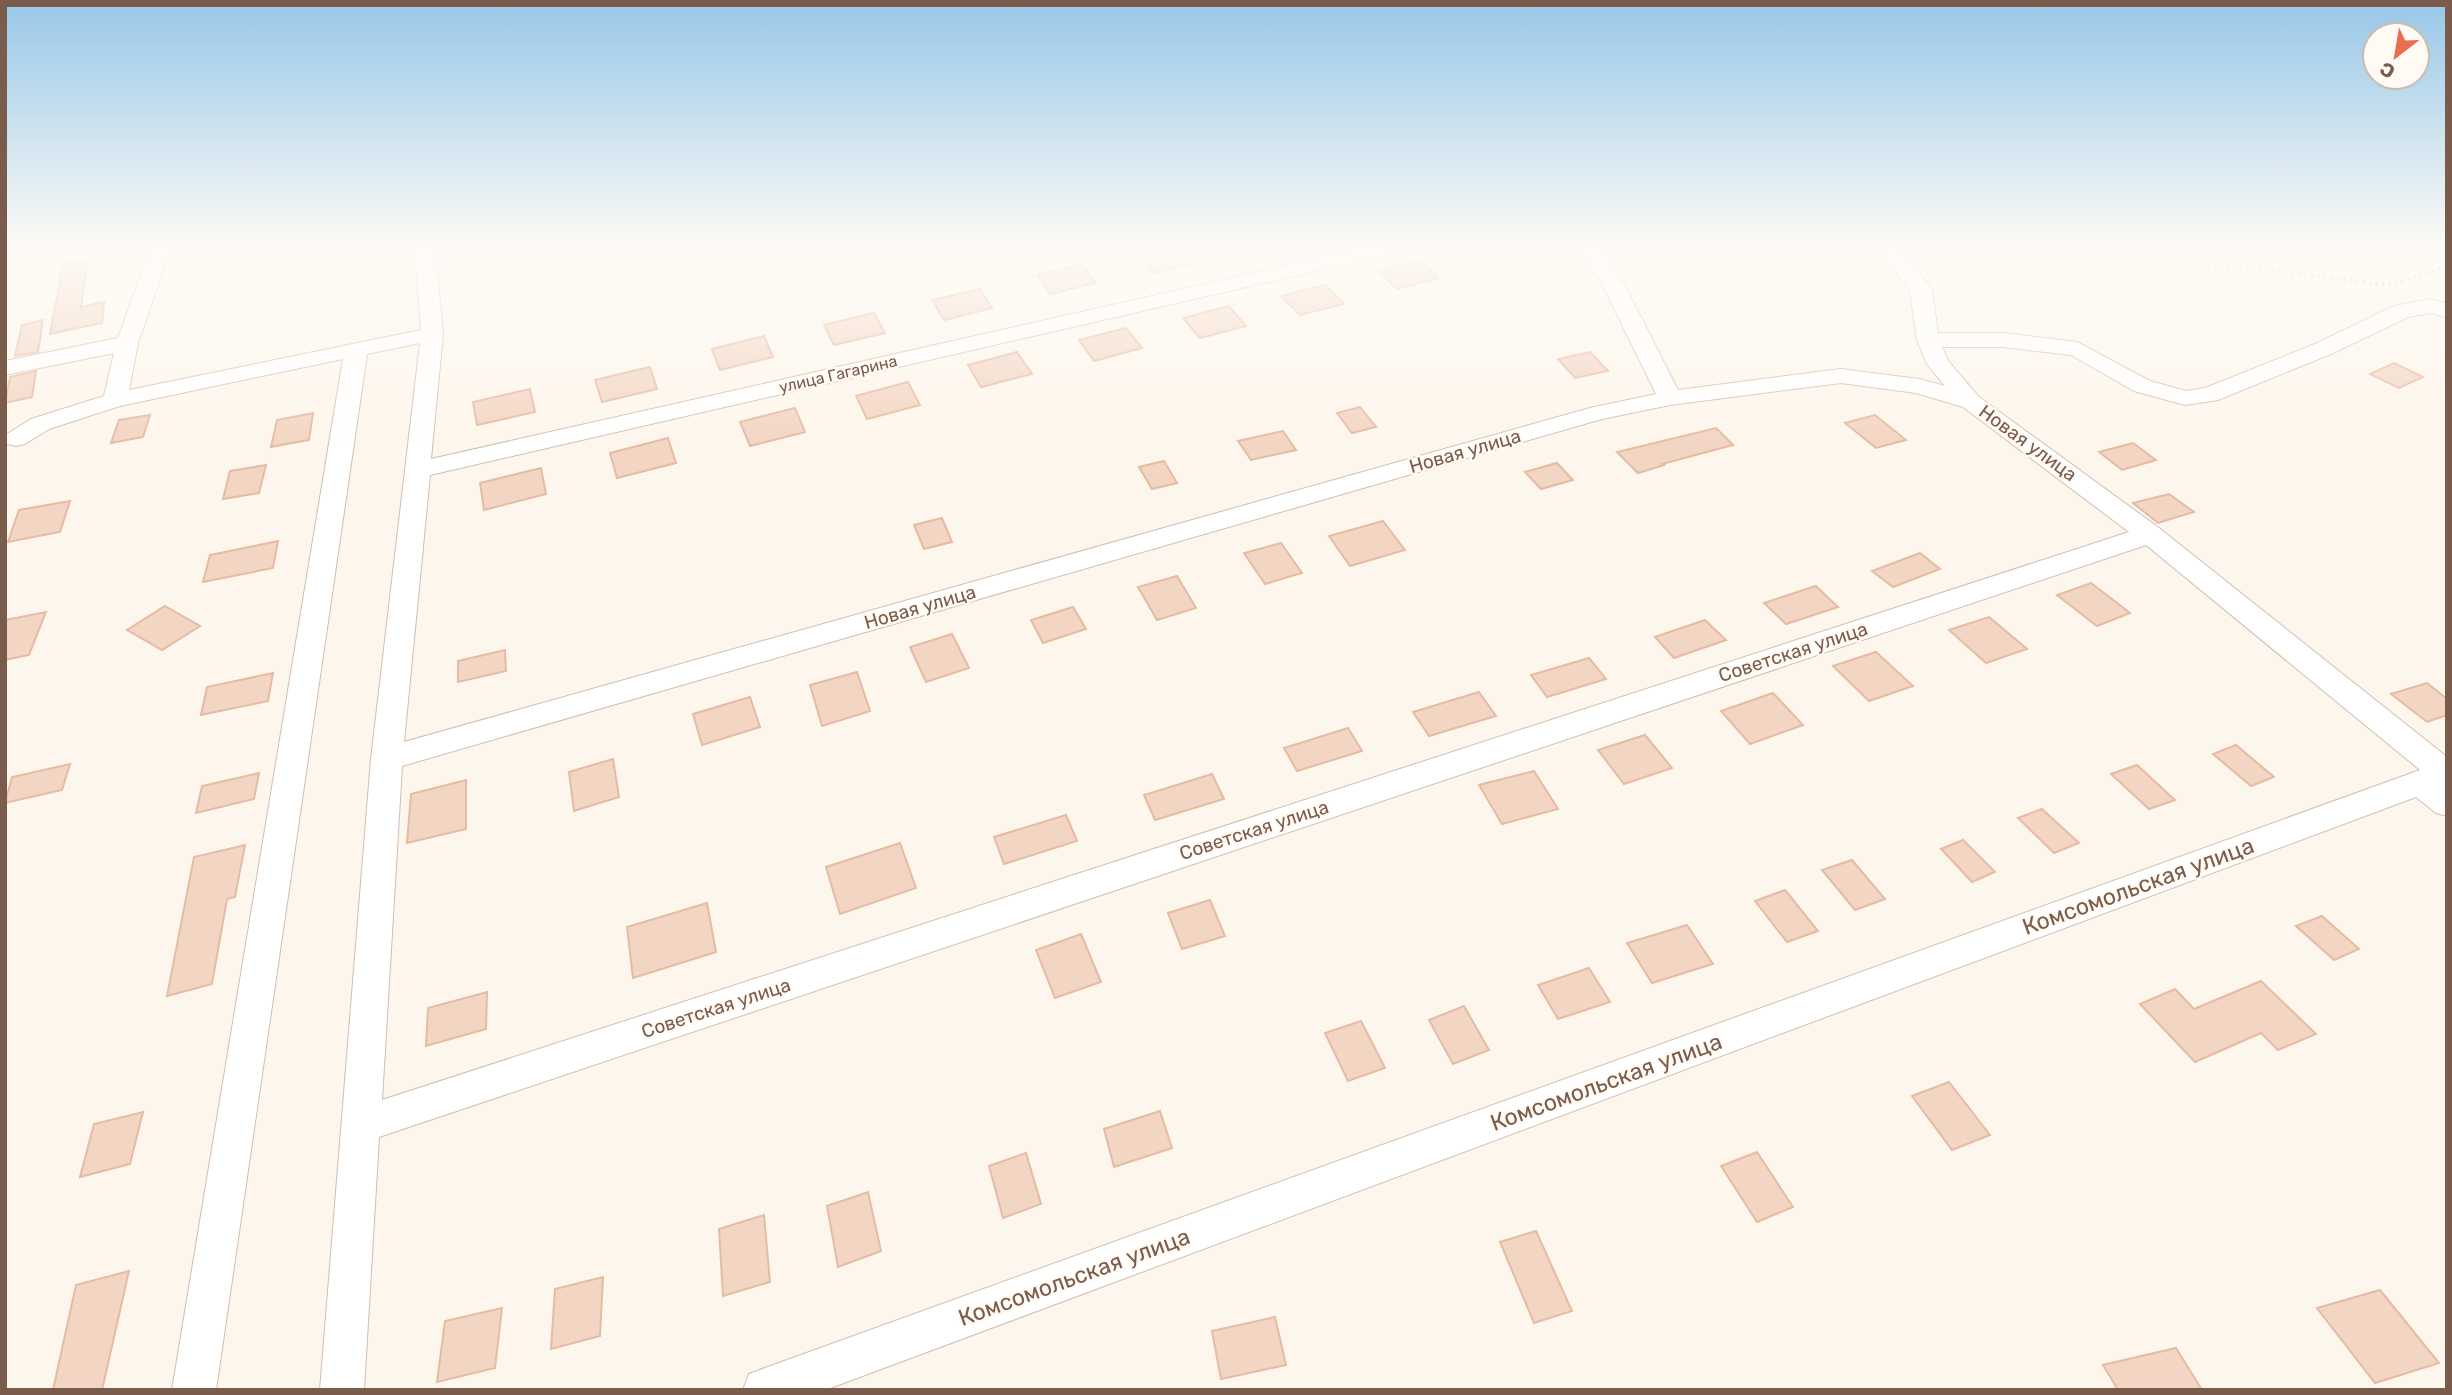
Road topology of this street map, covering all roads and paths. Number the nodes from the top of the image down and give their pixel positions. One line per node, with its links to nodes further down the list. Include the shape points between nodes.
1 (137, 315): 9 (street)
2 (430, 315): 7 (street)
3 (1096, 315): 16 (street, улица Гагарина)
4 (1629, 315): 12 (street)
5 (1925, 315): 8 (street)
6 (2393, 315): 8 (street, via 2210,395 2185,398 2142,386 2077,349 2003,340)
7 (432, 334): 10 (street); 16 (street)
8 (1928, 340): 14 (street, via 1938,364)
9 (127, 343): 11 (street); 13 (street)
10 (356, 350): 13 (street); 21 (street)
11 (5, 368)
12 (1670, 398): 14 (street, Новая улица, via 1841,376 1919,386); 18 (street, Новая улица, via 1598,413)
13 (115, 400): 15 (street, via 40,424)
14 (1971, 402): 17 (street, Новая улица)
15 (16, 439)
16 (419, 470): 18 (street)
17 (2150, 534): 19 (street, Новая улица); 20 (street, Советская улица)
18 (387, 759): 20 (street)
19 (2440, 783): 23 (street, Комсомольская улица)
20 (359, 1126): 22 (street)
21 (194, 1390)
22 (342, 1390)
23 (765, 1390)

